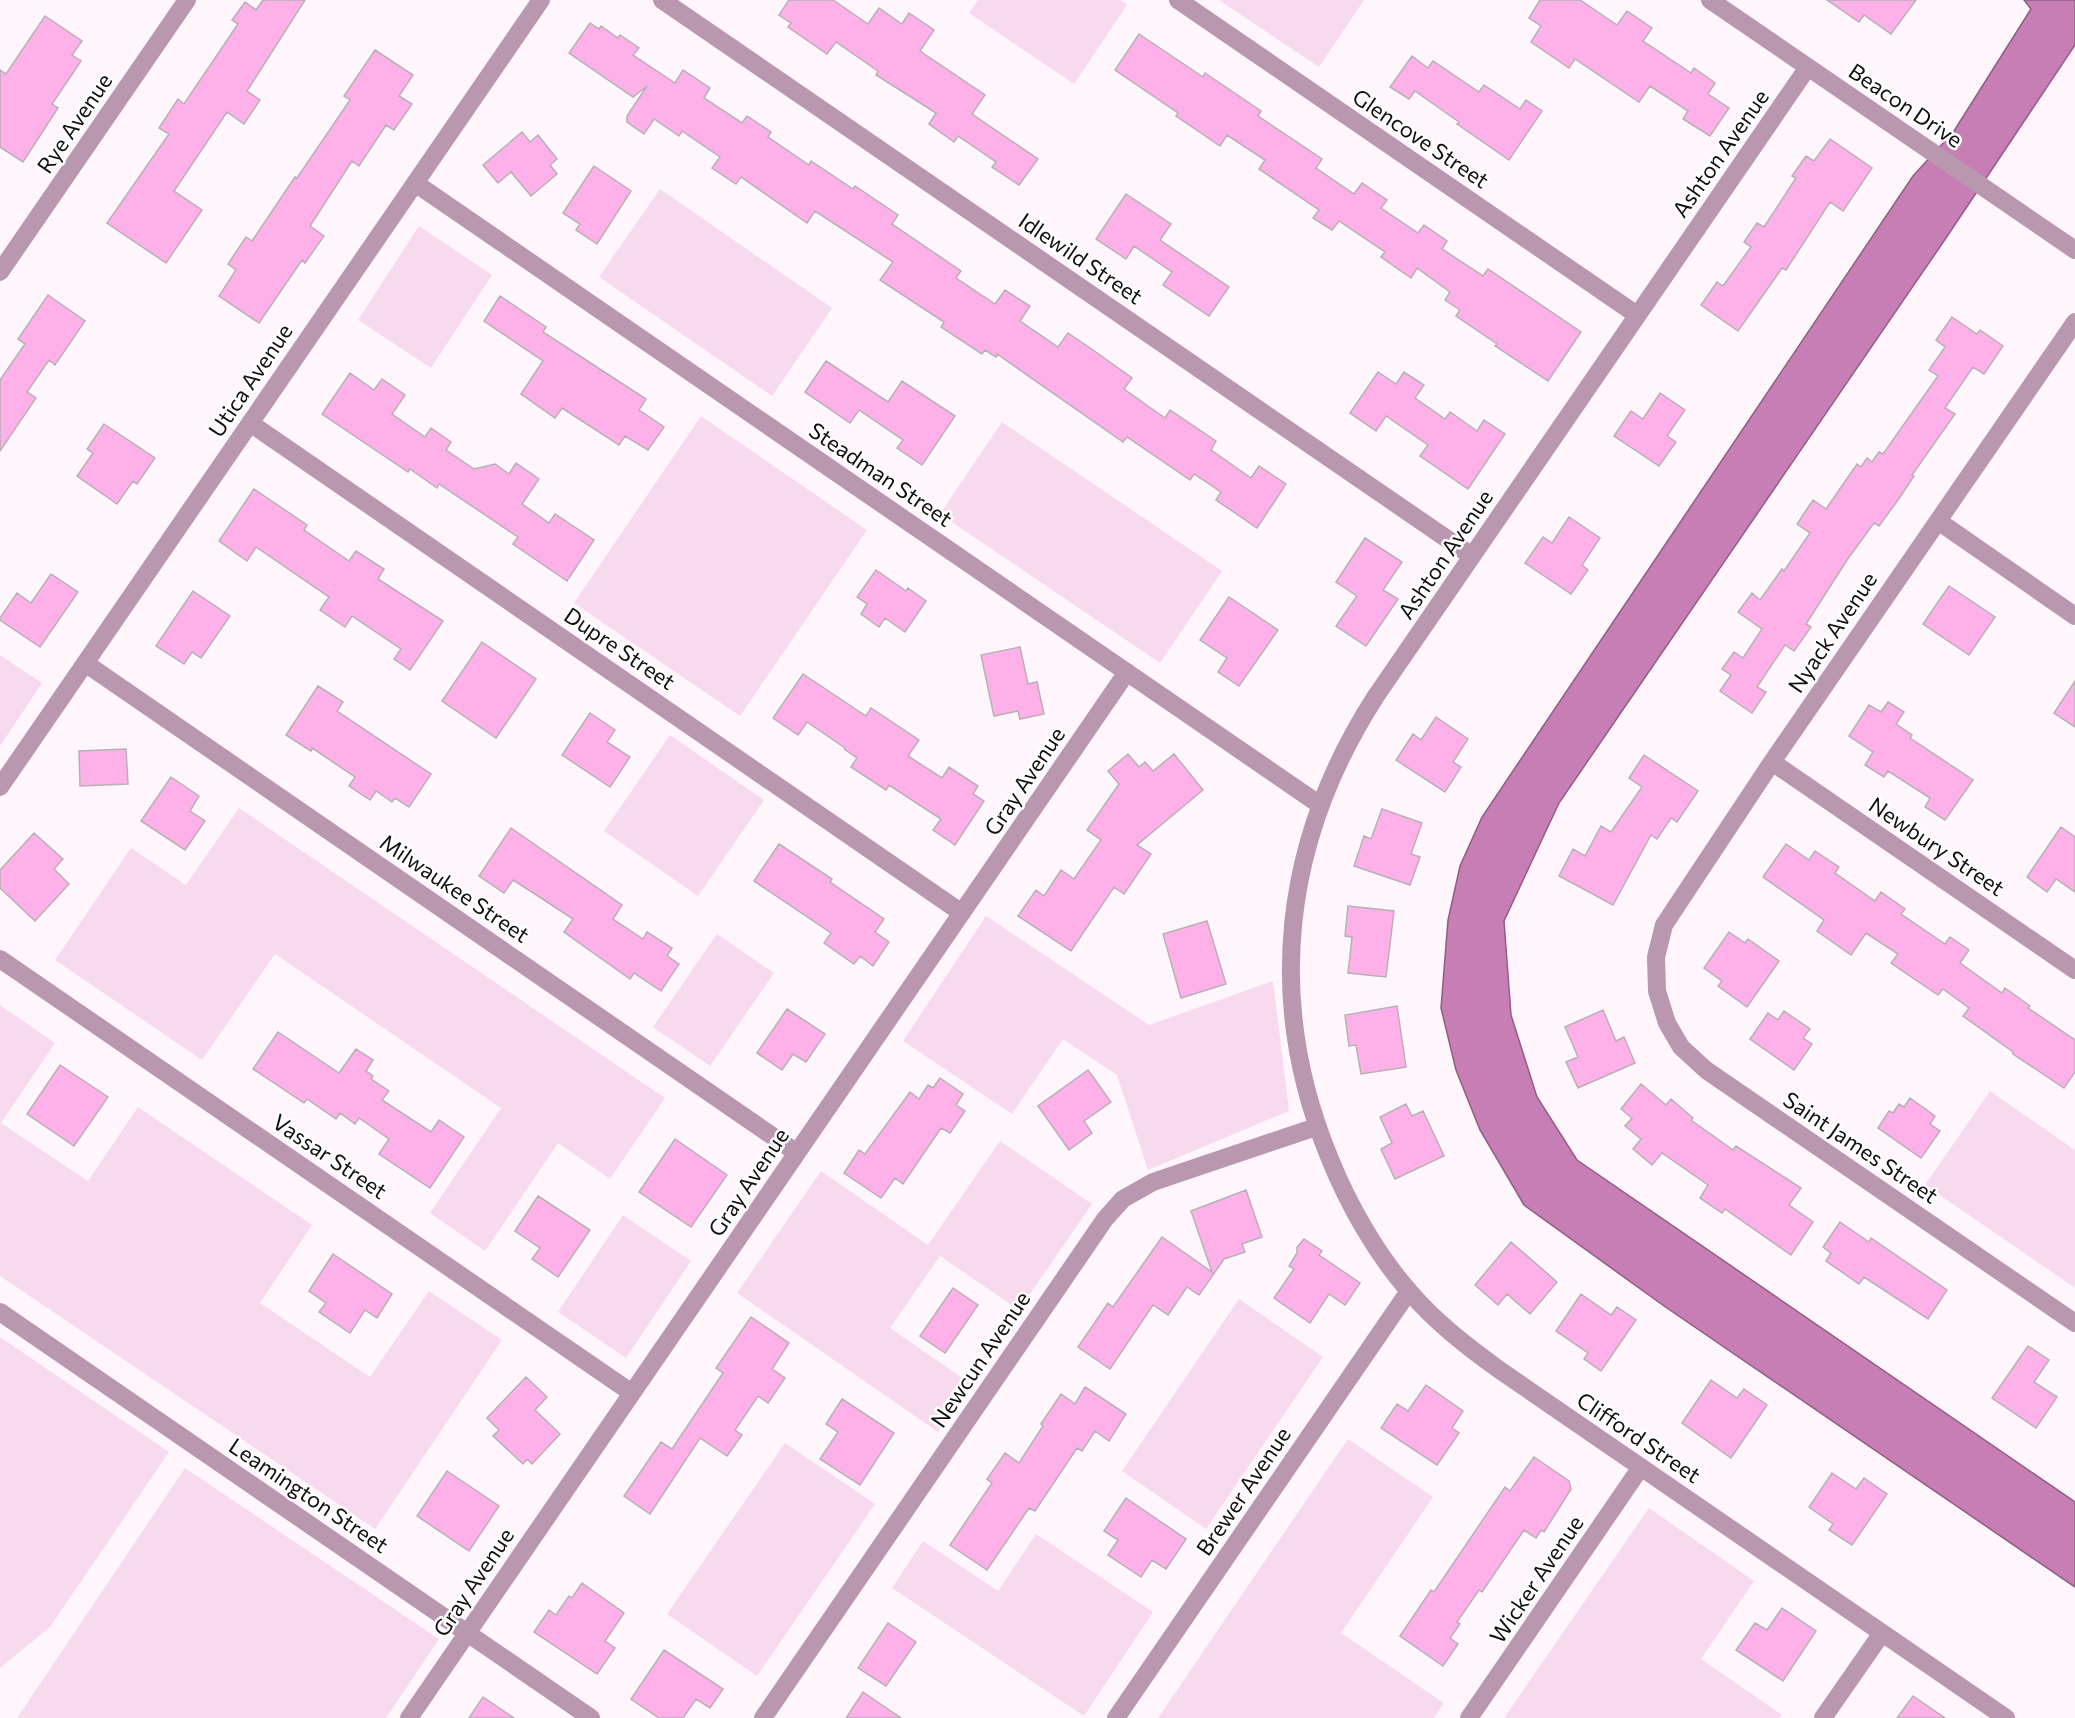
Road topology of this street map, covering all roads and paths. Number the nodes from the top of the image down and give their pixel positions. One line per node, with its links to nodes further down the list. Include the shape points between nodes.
1 (187, 0): 9 (street, Rye Avenue)
2 (540, 0): 7 (street, Utica Avenue)
3 (662, 0): 14 (street, Idlewild Street)
4 (1178, 0): 10 (street, Glencove Street)
5 (1710, 0): 6 (street, Beacon Drive)
6 (1808, 67): 8 (street, Beacon Drive); 10 (street, Ashton Avenue)
7 (415, 183): 12 (street, Utica Avenue); 17 (street, Steadman Street)
8 (2075, 250)
9 (0, 272)
10 (1637, 315): 14 (street, Ashton Avenue)
11 (2075, 322): 13 (street, Nyack Avenue)
12 (250, 423): 16 (street, Utica Avenue); 21 (street, Dupre Street)
13 (1938, 521): 15 (street); 18 (street, Nyack Avenue)
14 (1472, 556): 20 (street, Ashton Avenue, via 1358,724)
15 (2075, 616)
16 (85, 663): 19 (street, Utica Avenue); 26 (street, Milwaukee Street)
17 (1127, 672): 20 (street, Steadman Street); 21 (street, Gray Avenue)
18 (1772, 762): 23 (street, Newbury Street); 24 (street, Nyack Avenue, via 1664,925 1656,957)
19 (0, 787)
20 (1320, 805): 25 (street, Ashton Avenue, via 1299,881 1291,971 1295,1039)
21 (962, 913): 26 (street, Gray Avenue)
22 (0, 959): 30 (street, Vassar Street)
23 (2075, 970)
24 (1656, 981): 29 (street, Saint James Street, via 1667,1023 1681,1047 1706,1070)
25 (1316, 1127): 27 (street, Clifford Street, via 1354,1212); 36 (street, Newcun Avenue, via 1153,1182 1124,1199 1105,1219)
26 (797, 1153): 30 (street, Gray Avenue)
27 (1409, 1292): 31 (street, Clifford Street, via 1478,1354); 37 (street, Brewer Avenue)
28 (0, 1312): 32 (street, Leamington Street)
29 (2075, 1323)
30 (632, 1393): 32 (street, Gray Avenue)
31 (1641, 1467): 33 (street, Clifford Street); 38 (street, Wicker Avenue)
32 (467, 1633): 34 (street, Gray Avenue); 35 (street, Leamington Street)
33 (1882, 1633): 39 (street); 40 (street, Clifford Street)
34 (409, 1718)
35 (591, 1718)
36 (763, 1718)
37 (1116, 1718)
38 (1470, 1718)
39 (1823, 1718)
40 (2006, 1718)

